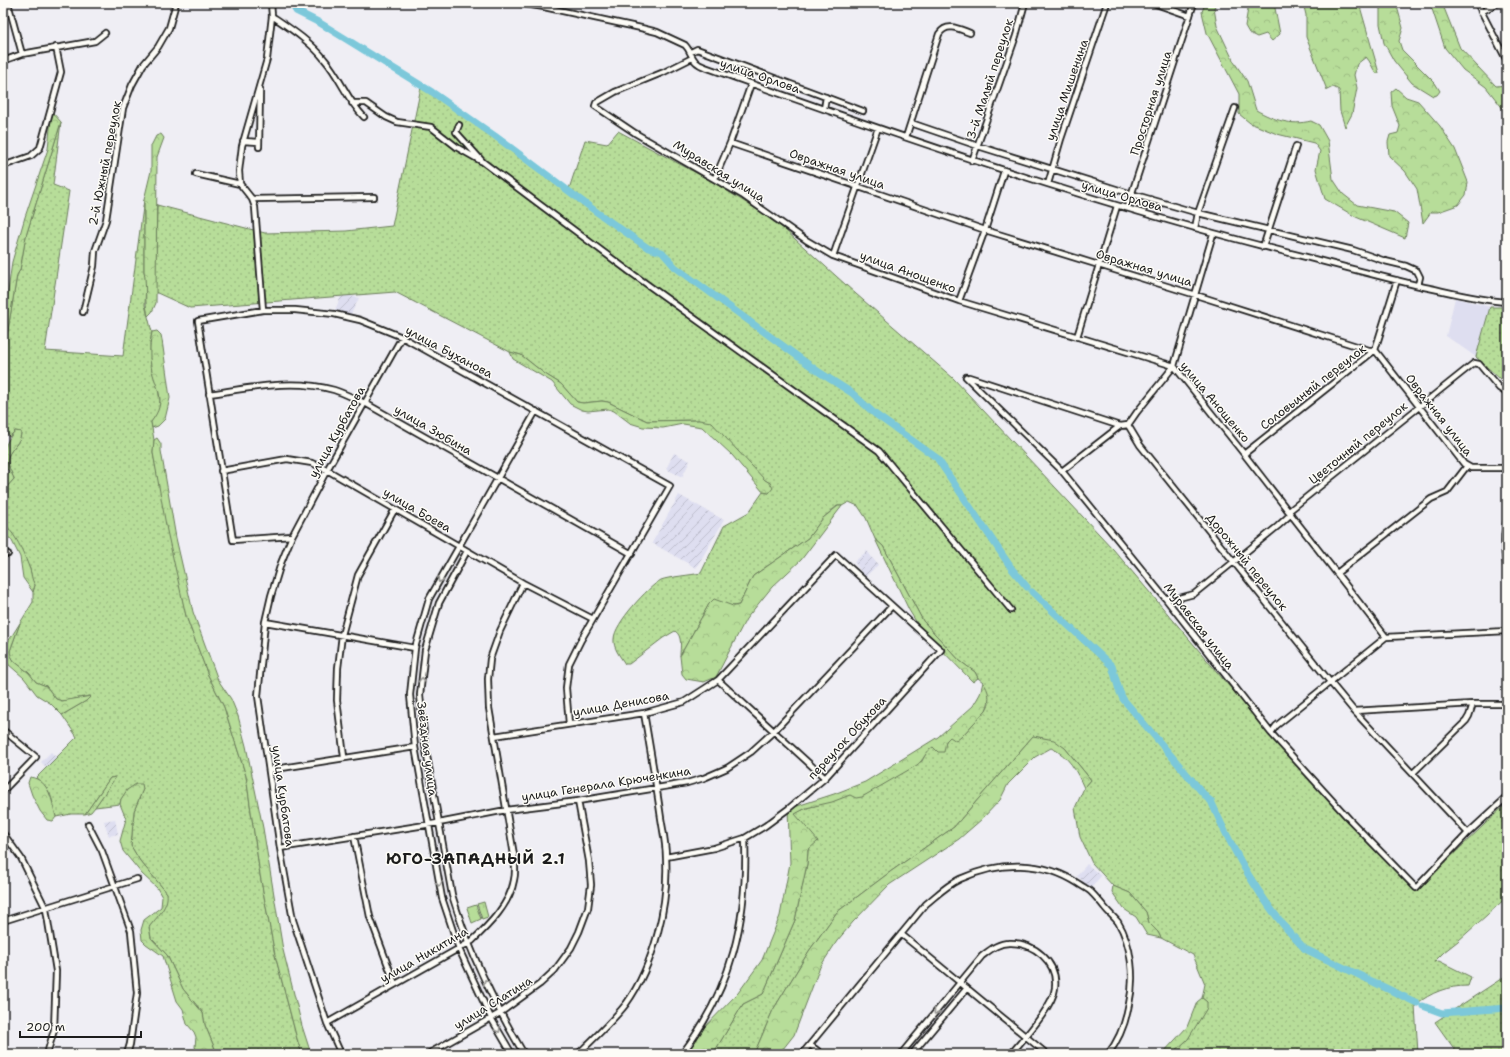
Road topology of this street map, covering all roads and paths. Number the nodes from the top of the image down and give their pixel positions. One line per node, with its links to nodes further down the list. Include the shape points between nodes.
1 (8, 3): 18 (street)
2 (176, 3): 67 (street, 2-й Южный переулок, via 169,28 143,65 123,108 106,220 95,251)
3 (271, 3): 12 (street)
4 (519, 3): 17 (street, via 657,32 685,45)
5 (1025, 3): 36 (street, 3-й Малый переулок)
6 (1107, 3): 41 (street, улица Мишенина)
7 (1153, 3): 13 (street)
8 (1194, 3): 13 (street, Просторная улица)
9 (1477, 3): 11 (street)
10 (1498, 3): 11 (street)
11 (1481, 12): 21 (street)
12 (272, 16): 22 (street, via 267,59); 25 (street, via 308,42 326,60)
13 (1190, 16): 48 (street, Просторная улица)
14 (105, 33): 16 (street, via 95,41)
15 (970, 33): 30 (street, via 948,27 939,34)
16 (56, 48): 18 (street); 40 (street, via 60,72 40,148 31,156)
17 (690, 52): 19 (street); 24 (street, via 697,49)
18 (22, 54): 20 (street)
19 (692, 58): 23 (street, улица Орлова, via 705,67); 44 (street, Муравская улица, via 615,92 595,106 635,133)
20 (3, 61)
21 (1507, 61)
22 (261, 81): 35 (street); 35 (street, via 259,145)
23 (751, 84): 27 (street, улица Орлова); 34 (street)
24 (826, 97): 27 (street); 28 (street)
25 (352, 103): 29 (street); 39 (street, via 366,103 397,122 431,127 458,148)
26 (1235, 108): 53 (street)
27 (824, 110): 32 (street, улица Орлова)
28 (863, 110)
29 (364, 117)
30 (911, 123): 33 (street); 36 (street, улица Орлова)
31 (459, 125): 39 (street, via 456,132)
32 (878, 128): 33 (street, улица Орлова); 47 (street)
33 (906, 137): 38 (street, улица Орлова)
34 (730, 143): 44 (street); 47 (street, Овражная улица)
35 (243, 144): 45 (street)
36 (978, 146): 38 (street, 3-й Малый переулок); 41 (street, улица Орлова)
37 (1296, 146): 56 (street)
38 (972, 161): 42 (street, улица Орлова)
39 (483, 162): 101 (street, via 630,272 879,451)
40 (3, 166)
41 (1052, 168): 46 (street, улица Мишенина); 48 (street, улица Орлова)
42 (1004, 171): 46 (street, улица Орлова); 55 (street)
43 (196, 174): 45 (street)
44 (715, 178): 59 (street, Муравская улица)
45 (240, 184): 50 (street)
46 (1048, 184): 51 (street, улица Орлова)
47 (858, 186): 55 (street, Овражная улица); 59 (street)
48 (1132, 194): 52 (street, Просторная улица); 53 (street, улица Орлова)
49 (374, 198): 50 (street)
50 (252, 199): 66 (street, via 257,217)
51 (1117, 206): 52 (street, улица Орлова); 60 (street)
52 (1127, 208): 54 (street, улица Орлова)
53 (1198, 213): 54 (street); 56 (street, улица Орлова)
54 (1195, 228): 57 (street, улица Орлова)
55 (985, 230): 60 (street, Овражная улица); 64 (street)
56 (1268, 230): 58 (street); 62 (street, улица Орлова, via 1353,250 1406,266 1417,271 1420,277)
57 (1213, 234): 58 (street, улица Орлова); 63 (street)
58 (1263, 247): 61 (street, улица Орлова)
59 (833, 256): 64 (street, улица Анощенко)
60 (1099, 265): 63 (street, Овражная улица); 68 (street)
61 (1397, 280): 62 (street, улица Орлова); 70 (street)
62 (1418, 285): 65 (street, улица Орлова, via 1485,300)
63 (1196, 295): 70 (street, Овражная улица); 71 (street)
64 (959, 302): 68 (street, улица Анощенко)
65 (1507, 302)
66 (263, 310): 69 (street, улица Буханова, via 334,314 360,320); 73 (street, улица Буханова, via 198,321)
67 (83, 312)
68 (1077, 337): 71 (street, улица Анощенко)
69 (402, 338): 74 (street, улица Курбатова); 76 (street, улица Буханова)
70 (1375, 350): 75 (street, Овражная улица); 79 (street, Соловьиный переулок)
71 (1174, 366): 78 (street); 79 (street, улица Анощенко)
72 (1507, 393): 75 (street, Цветочный переулок, via 1499,388 1479,364 1474,363)
73 (209, 394): 74 (street, улица Зюбина, via 263,386 301,384 334,390); 83 (street)
74 (365, 403): 82 (street, улица Курбатова); 85 (street, улица Зюбина)
75 (1420, 407): 80 (street, Овражная улица); 87 (street, Цветочный переулок)
76 (536, 411): 85 (street, Звёздная улица); 94 (street, улица Буханова, via 670,486)
77 (1120, 426): 78 (street); 84 (street); 84 (street, Муравская улица, via 966,377)
78 (1128, 426): 95 (street, Дорожный переулок)
79 (1244, 454): 87 (street, улица Анощенко)
80 (1467, 466): 81 (street, Овражная улица); 97 (street, via 1447,492 1431,499)
81 (1507, 468)
82 (327, 470): 83 (street, улица Боева, via 312,463 287,459); 86 (street, улица Боева); 89 (street, улица Курбатова)
83 (221, 471): 89 (street, via 233,540)
84 (1062, 471): 99 (street, Муравская улица)
85 (497, 478): 90 (street, Звёздная улица); 94 (street, улица Зюбина)
86 (395, 509): 90 (street, улица Боева); 105 (street, via 358,575)
87 (1290, 512): 95 (street, Цветочный переулок); 97 (street, улица Анощенко)
88 (1507, 521): 96 (street)
89 (292, 536): 103 (street, улица Курбатова, via 280,563)
90 (459, 546): 91 (street, улица Боева); 107 (street, Звёздная улица, one-way to 107, via 429,599)
91 (467, 551): 98 (street, улица Боева); 129 (street, Звёздная улица, one-way to 91, via 425,745 420,695 424,655 439,603)
92 (3, 552): 93 (street)
93 (8, 554)
94 (632, 554): 102 (street)
95 (1234, 562): 99 (street, Цветочный переулок, via 1194,594); 109 (street, Дорожный переулок)
96 (1507, 567)
97 (1337, 573): 106 (street, улица Анощенко)
98 (523, 583): 102 (street, улица Боева); 118 (street, улица Никитина, via 490,659 489,708)
99 (1165, 598): 117 (street, Муравская улица)
100 (892, 606): 108 (street, улица Денисова, via 836,555); 116 (street, улица Генерала Крюченкина); 123 (street, переулок Обухова, via 941,650)
101 (1011, 610)
102 (593, 619): 114 (street, via 569,664 566,688)
103 (265, 622): 105 (street); 121 (street, улица Курбатова, via 258,696)
104 (1507, 631): 106 (street)
105 (342, 636): 107 (street); 120 (street, via 337,700)
106 (1386, 637): 109 (street)
107 (415, 648): 119 (street, Звёздная улица, via 410,695)
108 (718, 680): 113 (street, улица Денисова, via 684,702); 116 (street)
109 (1330, 682): 112 (street, Дорожный переулок); 117 (street, via 1276,726)
110 (1472, 704): 111 (street); 112 (street); 122 (street, via 1466,721)
111 (1507, 704)
112 (1354, 711): 122 (street, Дорожный переулок)
113 (644, 713): 114 (street, улица Денисова); 124 (street)
114 (569, 724): 118 (street, улица Денисова)
115 (3, 730): 125 (street, via 36,757)
116 (774, 731): 123 (street); 124 (street, улица Генерала Крюченкина, via 751,752 727,768 693,781)
117 (1271, 733): 133 (street, Муравская улица, via 1416,888)
118 (494, 736): 128 (street, улица Никитина)
119 (415, 747): 120 (street); 131 (street, Звёздная улица)
120 (344, 757): 121 (street)
121 (269, 770): 136 (street, улица Курбатова)
122 (1413, 773): 133 (street, Дорожный переулок)
123 (826, 778): 135 (street, переулок Обухова, via 765,826)
124 (656, 787): 127 (street, улица Генерала Крюченкина); 137 (street)
125 (3, 790)
126 (1507, 797): 133 (street)
127 (578, 801): 128 (street, улица Генерала Крюченкина); 148 (street, улица Слатина, via 589,861 591,885 588,908 571,948 555,970)
128 (506, 810): 129 (street, улица Генерала Крюченкина); 143 (street, улица Никитина, via 514,855 513,886 500,911)
129 (438, 823): 131 (street, улица Генерала Крюченкина); 143 (street, Звёздная улица, via 452,895)
130 (88, 824): 139 (street)
131 (428, 824): 134 (street, улица Генерала Крюченкина); 144 (street, Звёздная улица, one-way to 144, via 442,898)
132 (3, 833): 140 (street, via 21,858)
133 (1468, 833)
134 (354, 836): 136 (street, улица Генерала Крюченкина); 146 (street, via 370,917)
135 (745, 838): 137 (street, переулок Обухова, via 714,848); 160 (street, via 743,906 734,950 722,987 697,1035)
136 (280, 848): 150 (street, улица Курбатова, via 292,920)
137 (666, 857): 159 (street, via 665,893 654,949 626,1003)
138 (137, 879): 139 (street)
139 (116, 887): 140 (street); 154 (street, via 131,931 137,993)
140 (46, 909): 141 (street); 153 (street, via 56,971 54,1030)
141 (3, 922)
142 (901, 934): 145 (street); 152 (street); 167 (street, via 926,904 941,891 978,871 1027,865 1052,870 1071,879 1091,892 1118,922 1128,946 1132,995 1126,1020)
143 (469, 943): 144 (street, улица Никитина); 148 (street, Звёздная улица, one-way to 143)
144 (459, 949): 146 (street, улица Никитина); 149 (street, Звёздная улица)
145 (961, 982): 147 (street); 151 (street, via 982,956 995,946 1008,943 1026,945 1040,952 1054,968 1055,989 1040,1018); 163 (street, one-way to 163)
146 (395, 984): 150 (street, улица Никитина)
147 (967, 988): 151 (street); 164 (street)
148 (500, 1013): 149 (street, улица Слатина); 158 (street, Звёздная улица)
149 (491, 1018): 156 (street, улица Слатина); 157 (street, Звёздная улица, one-way to 157)
150 (327, 1023): 155 (street, улица Курбатова)
151 (1025, 1036): 165 (street); 166 (street)
152 (810, 1044): 161 (street); 162 (street)
153 (47, 1054)
154 (127, 1054)
155 (341, 1054)
156 (428, 1054)
157 (512, 1054)
158 (524, 1054)
159 (578, 1054)
160 (682, 1054)
161 (802, 1054)
162 (822, 1054)
163 (901, 1054)
164 (912, 1054)
165 (1011, 1054)
166 (1047, 1054)
167 (1108, 1054)

